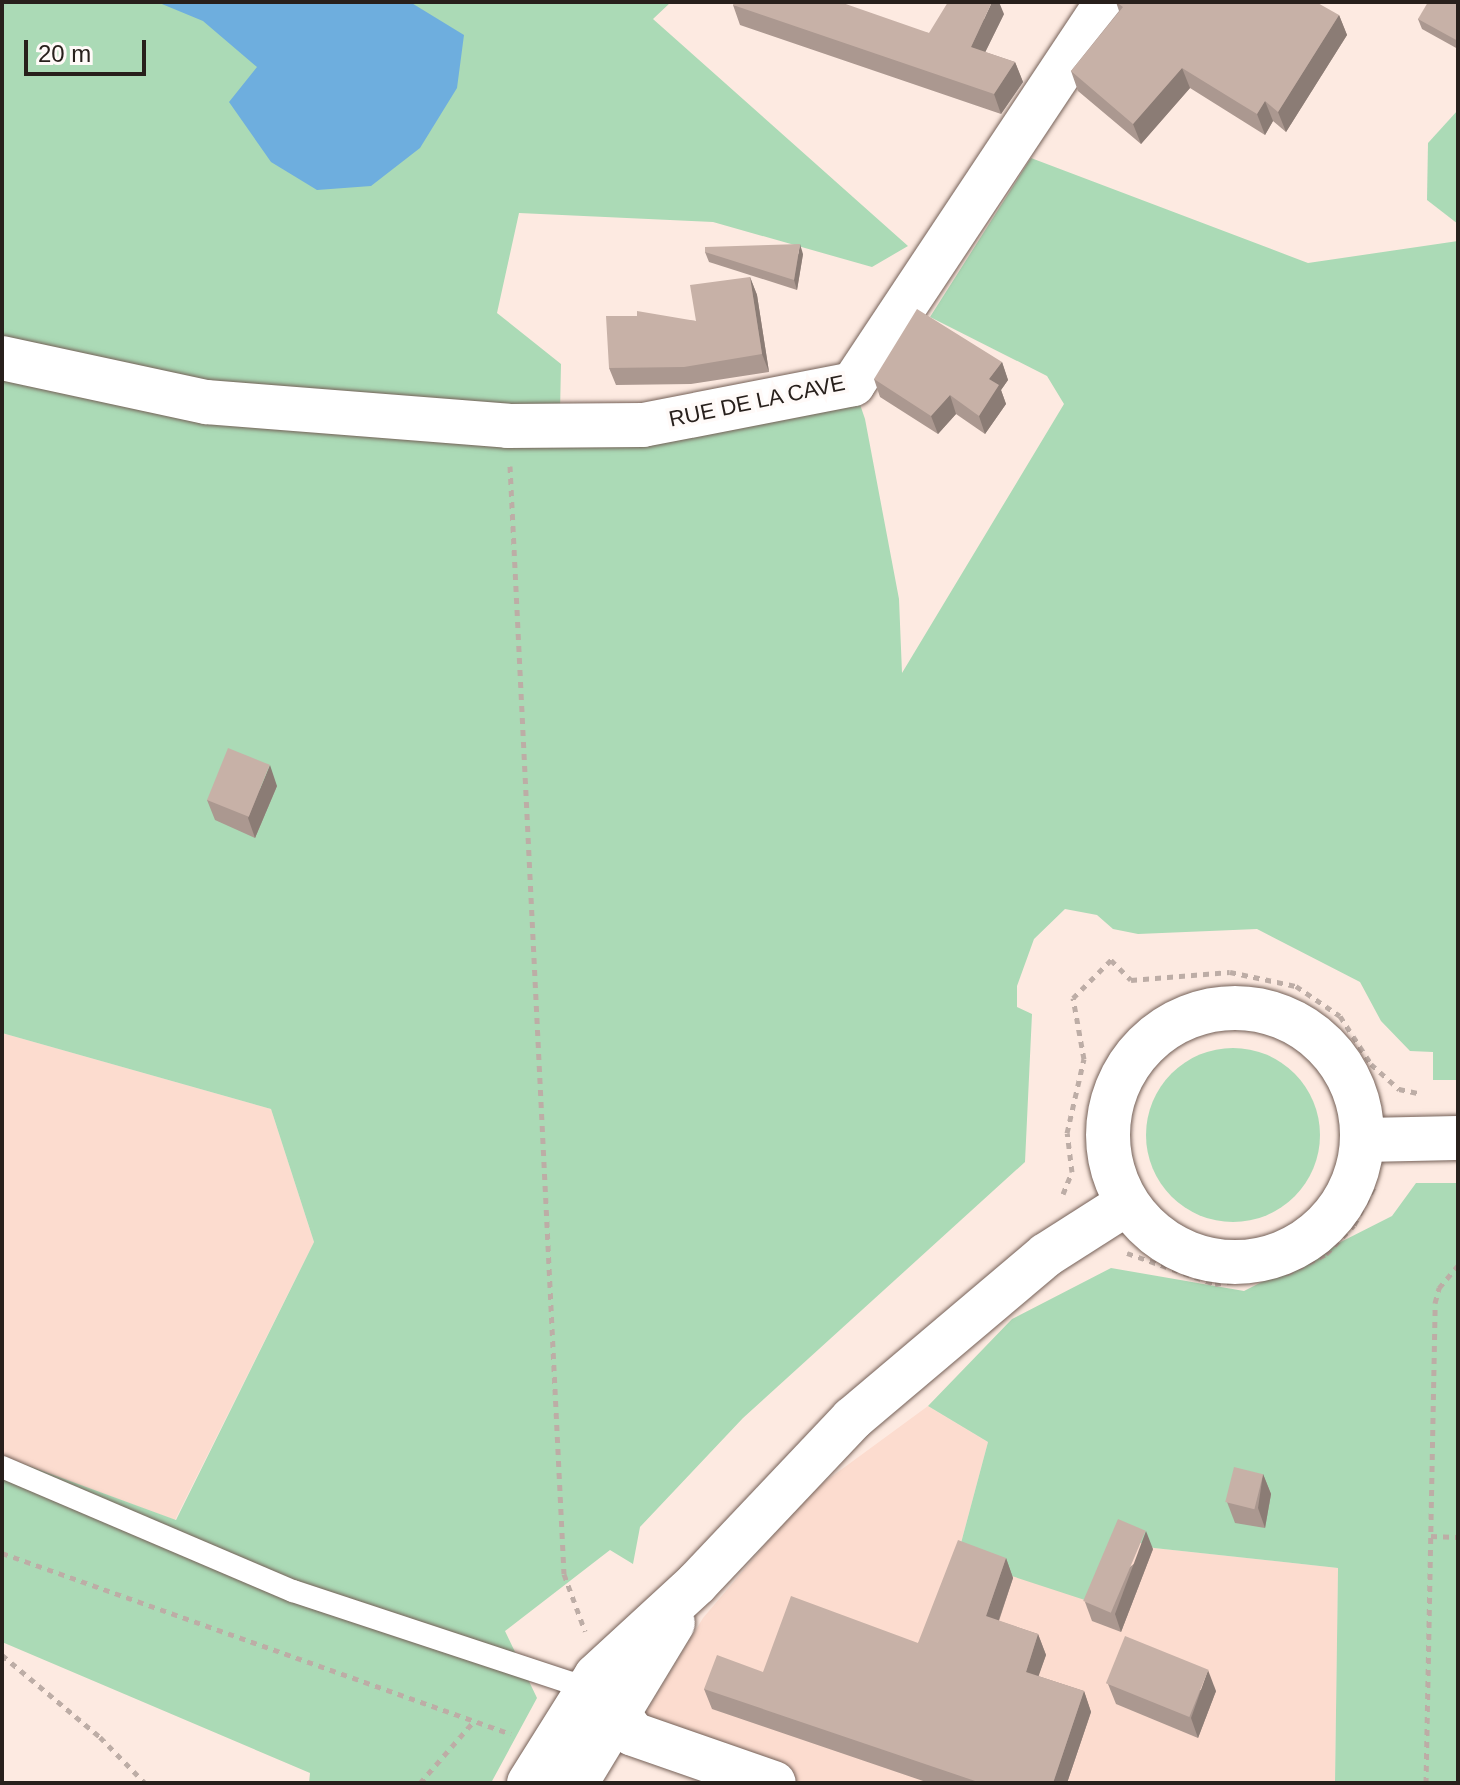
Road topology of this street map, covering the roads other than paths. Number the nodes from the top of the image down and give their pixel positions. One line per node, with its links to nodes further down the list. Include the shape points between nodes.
1 (1107, 2): 2 (main road, RUE DE LA CAVE, via 853,384 643,425 508,426 206,402)
2 (2, 358)
3 (1458, 1138): 4 (main road)
4 (1372, 1158): 5 (main road, via 1334,1216 1304,1243 1267,1259 1227,1263 1188,1254 1153,1234); 5 (main road, via 1358,1099 1339,1059 1308,1028 1268,1011 1224,1006 1181,1017 1145,1042 1119,1078 1107,1120 1109,1163)
5 (1126, 1204): 7 (main road, via 1046,1255 852,1419)
6 (2, 1467): 7 (lane, via 293,1591 571,1683)
7 (606, 1686): 8 (main road); 9 (main road, via 633,1734)
8 (550, 1774)
9 (774, 1783)

